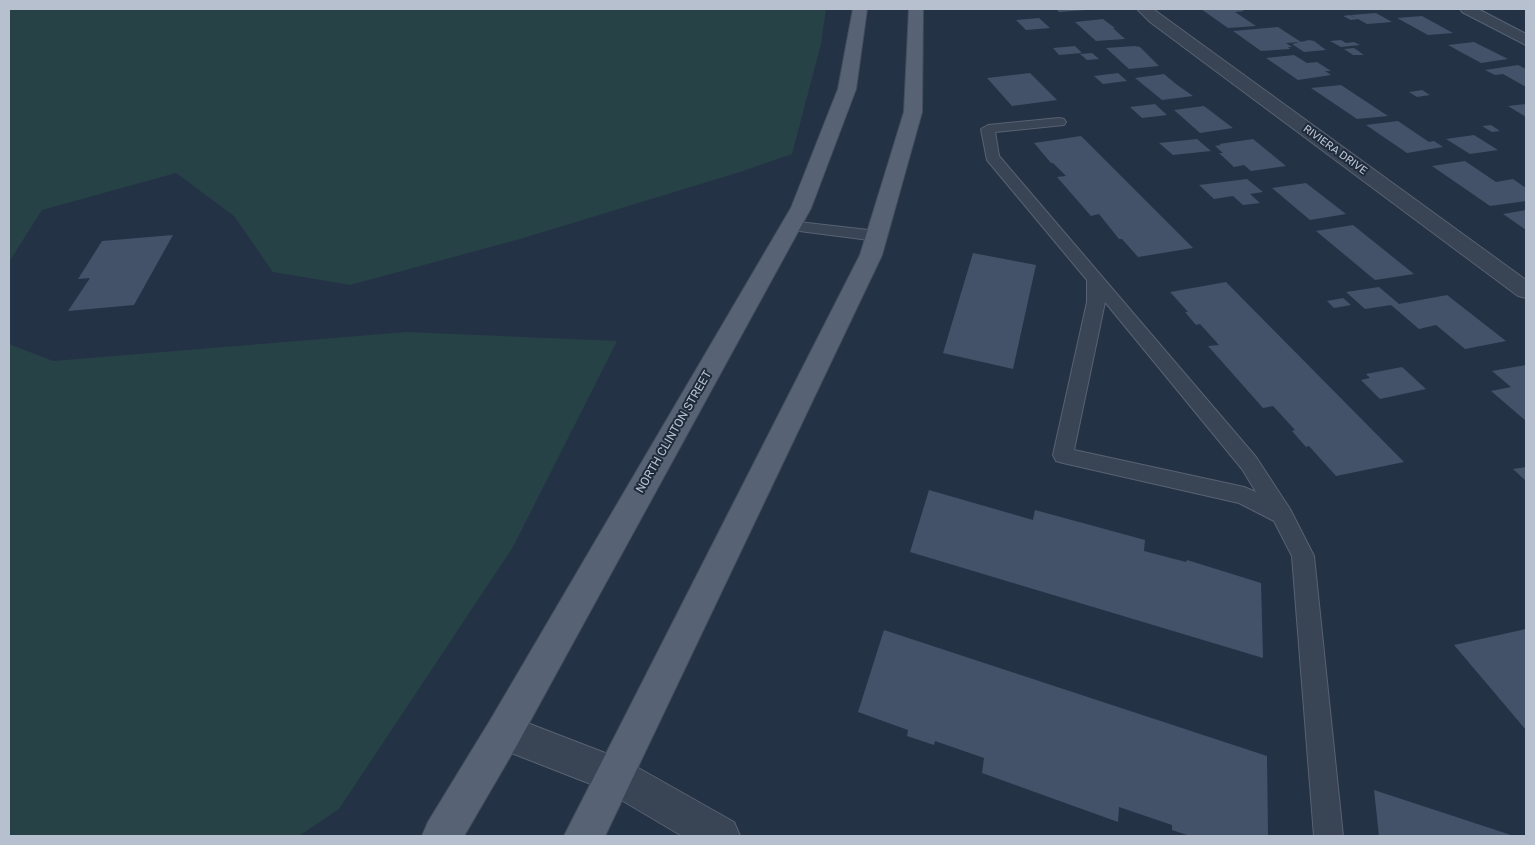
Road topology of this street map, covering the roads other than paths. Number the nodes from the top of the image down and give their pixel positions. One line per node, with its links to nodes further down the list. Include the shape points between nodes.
1 (860, 9): 7 (main road, NORTH CLINTON STREET, via 847,89 801,208)
2 (916, 9): 8 (main road, via 913,112)
3 (1144, 9): 10 (street, RIVIERA DRIVE)
4 (1467, 9): 5 (street)
5 (1526, 40)
6 (1059, 122): 9 (lane, via 988,129 992,157)
7 (790, 226): 8 (lane); 12 (main road, NORTH CLINTON STREET)
8 (876, 236): 13 (main road, via 871,256)
9 (1095, 279): 11 (lane, via 1249,463); 11 (lane, via 1096,302 1063,455 1244,496)
10 (1526, 291)
11 (1282, 515): 17 (lane, via 1303,556)
12 (504, 732): 13 (street); 14 (main road, NORTH CLINTON STREET)
13 (613, 774): 15 (main road); 16 (street)
14 (442, 836)
15 (584, 836)
16 (720, 836)
17 (1329, 836)

